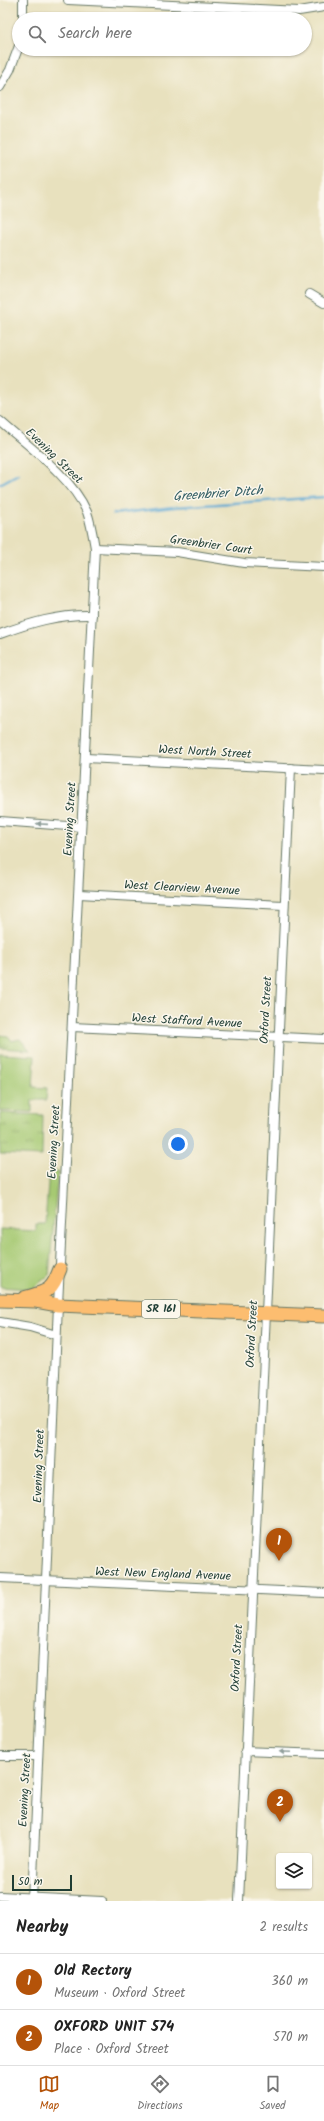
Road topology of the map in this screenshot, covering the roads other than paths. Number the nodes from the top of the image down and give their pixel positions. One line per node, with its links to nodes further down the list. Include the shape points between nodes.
1 (23, 0): 4 (street)
2 (68, 0): 3 (street, via 299,11)
3 (324, 7)
4 (23, 12)
5 (15, 56): 6 (street)
6 (0, 87)
7 (309, 294): 8 (street)
8 (324, 303)
9 (0, 421): 10 (street, Evening Street, via 54,470 79,498 87,513)
10 (95, 548): 11 (street, Greenbrier Court, via 178,552 244,563); 12 (street, Evening Street)
11 (324, 567)
12 (92, 616): 13 (street, via 71,615 51,618); 14 (street, Evening Street)
13 (0, 634)
14 (86, 758): 15 (street, West North Street); 18 (street, Evening Street)
15 (290, 768): 16 (street, West North Street); 20 (street, Oxford Street)
16 (324, 770)
17 (0, 821): 18 (street, one-way to 17)
18 (81, 827): 19 (street, Evening Street)
19 (79, 894): 20 (street, West Clearview Avenue); 21 (street, Evening Street)
20 (283, 905): 22 (street, Oxford Street)
21 (72, 1027): 22 (street, West Stafford Avenue); 24 (street, Evening Street)
22 (277, 1037): 23 (street, West Stafford Avenue); 28 (street, Oxford Street)
23 (324, 1039)
24 (60, 1269): 26 (main road, via 54,1285 48,1290); 27 (street, Evening Street)
25 (0, 1300): 26 (main road, SR 161)
26 (16, 1300): 27 (main road, SR 161)
27 (58, 1304): 28 (main road, SR 161); 31 (street, Evening Street)
28 (265, 1313): 29 (main road, SR 161); 34 (street, Oxford Street)
29 (324, 1316)
30 (0, 1322): 31 (street)
31 (56, 1335): 33 (street, Evening Street)
32 (0, 1578): 33 (street, West New England Avenue)
33 (46, 1581): 34 (street, West New England Avenue); 39 (street, Evening Street)
34 (252, 1590): 35 (street, West New England Avenue); 36 (street, Oxford Street)
35 (324, 1593)
36 (245, 1751): 37 (street, one-way to 36); 43 (street, Oxford Street)
37 (324, 1754)
38 (0, 1756): 39 (street)
39 (38, 1756): 41 (street, Evening Street)
40 (0, 1896): 41 (street)
41 (32, 1899): 42 (street)
42 (102, 1901)
43 (239, 1901)

